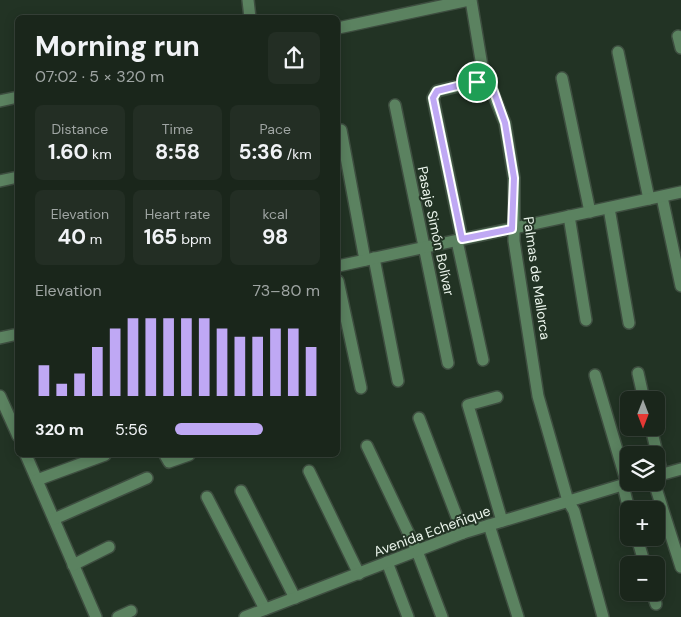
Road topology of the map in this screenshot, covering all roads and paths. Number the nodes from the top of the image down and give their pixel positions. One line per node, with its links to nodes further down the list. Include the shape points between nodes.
1 (248, 0): 3 (street)
2 (470, 0): 4 (street); 8 (street, Palmas de Mallorca, via 482,66)
3 (250, 15)
4 (340, 28)
5 (678, 36): 6 (street)
6 (681, 48)
7 (618, 52): 18 (street)
8 (489, 78): 22 (street, Palmas de Mallorca, via 505,123 514,178); 23 (street, Pasaje Simón Bolívar, via 437,91 433,98)
9 (562, 78): 20 (street)
10 (15, 98): 11 (street)
11 (0, 101)
12 (395, 104): 24 (street, Pasaje Simón Bolívar)
13 (341, 130): 25 (street)
14 (15, 178): 15 (street)
15 (0, 181)
16 (681, 192): 17 (street)
17 (662, 196): 18 (street); 27 (street)
18 (649, 199): 19 (street)
19 (610, 208): 20 (street); 30 (street)
20 (590, 212): 21 (street)
21 (569, 216): 22 (street); 29 (street)
22 (512, 229): 23 (street); 59 (street, Palmas de Mallorca, via 538,396)
23 (459, 240): 24 (street); 33 (street, Pasaje Simón Bolívar)
24 (424, 248): 25 (street); 34 (street, Pasaje Simón Bolívar)
25 (370, 259): 26 (street); 37 (street)
26 (340, 266)
27 (681, 286)
28 (340, 290): 38 (street)
29 (586, 320)
30 (629, 323)
31 (15, 335): 32 (street)
32 (0, 338)
33 (483, 360)
34 (448, 363)
35 (638, 373): 39 (street)
36 (595, 375): 49 (street)
37 (398, 381)
38 (361, 388)
39 (642, 391)
40 (0, 396): 43 (street)
41 (497, 397): 61 (street, via 468,405)
42 (419, 418): 63 (street)
43 (15, 429)
44 (367, 446): 65 (street)
45 (27, 457): 54 (street)
46 (100, 457): 54 (street)
47 (165, 457): 48 (street, via 173,462)
48 (184, 457)
49 (620, 458)
50 (681, 469): 52 (street)
51 (309, 471): 69 (street)
52 (665, 475)
53 (146, 478): 60 (street)
54 (37, 480): 60 (street)
55 (620, 486): 59 (street, Avenida Echeñique)
56 (241, 491): 70 (street)
57 (661, 491): 68 (street)
58 (207, 497): 71 (street)
59 (568, 501): 61 (street, Avenida Echeñique); 79 (street, Palmas de Mallorca, via 567,514); 80 (street, Palmas de Mallorca, via 574,511)
60 (54, 519): 67 (street)
61 (502, 521): 62 (street, Avenida Echeñique)
62 (489, 525): 63 (street, Avenida Echeñique); 78 (street)
63 (463, 533): 65 (street, Avenida Echeñique)
64 (109, 547): 67 (street)
65 (417, 551): 66 (street, Avenida Echeñique); 77 (street)
66 (387, 562): 69 (street, Avenida Echeñique); 76 (street)
67 (73, 565): 73 (street)
68 (681, 567)
69 (358, 574): 70 (street, Avenida Echeñique)
70 (295, 598): 71 (street, Avenida Echeñique)
71 (265, 609): 75 (street, Avenida Echeñique)
72 (131, 611): 74 (street)
73 (96, 617)
74 (118, 617)
75 (245, 617)
76 (408, 617)
77 (442, 617)
78 (518, 617)
79 (596, 617)
80 (603, 617)

